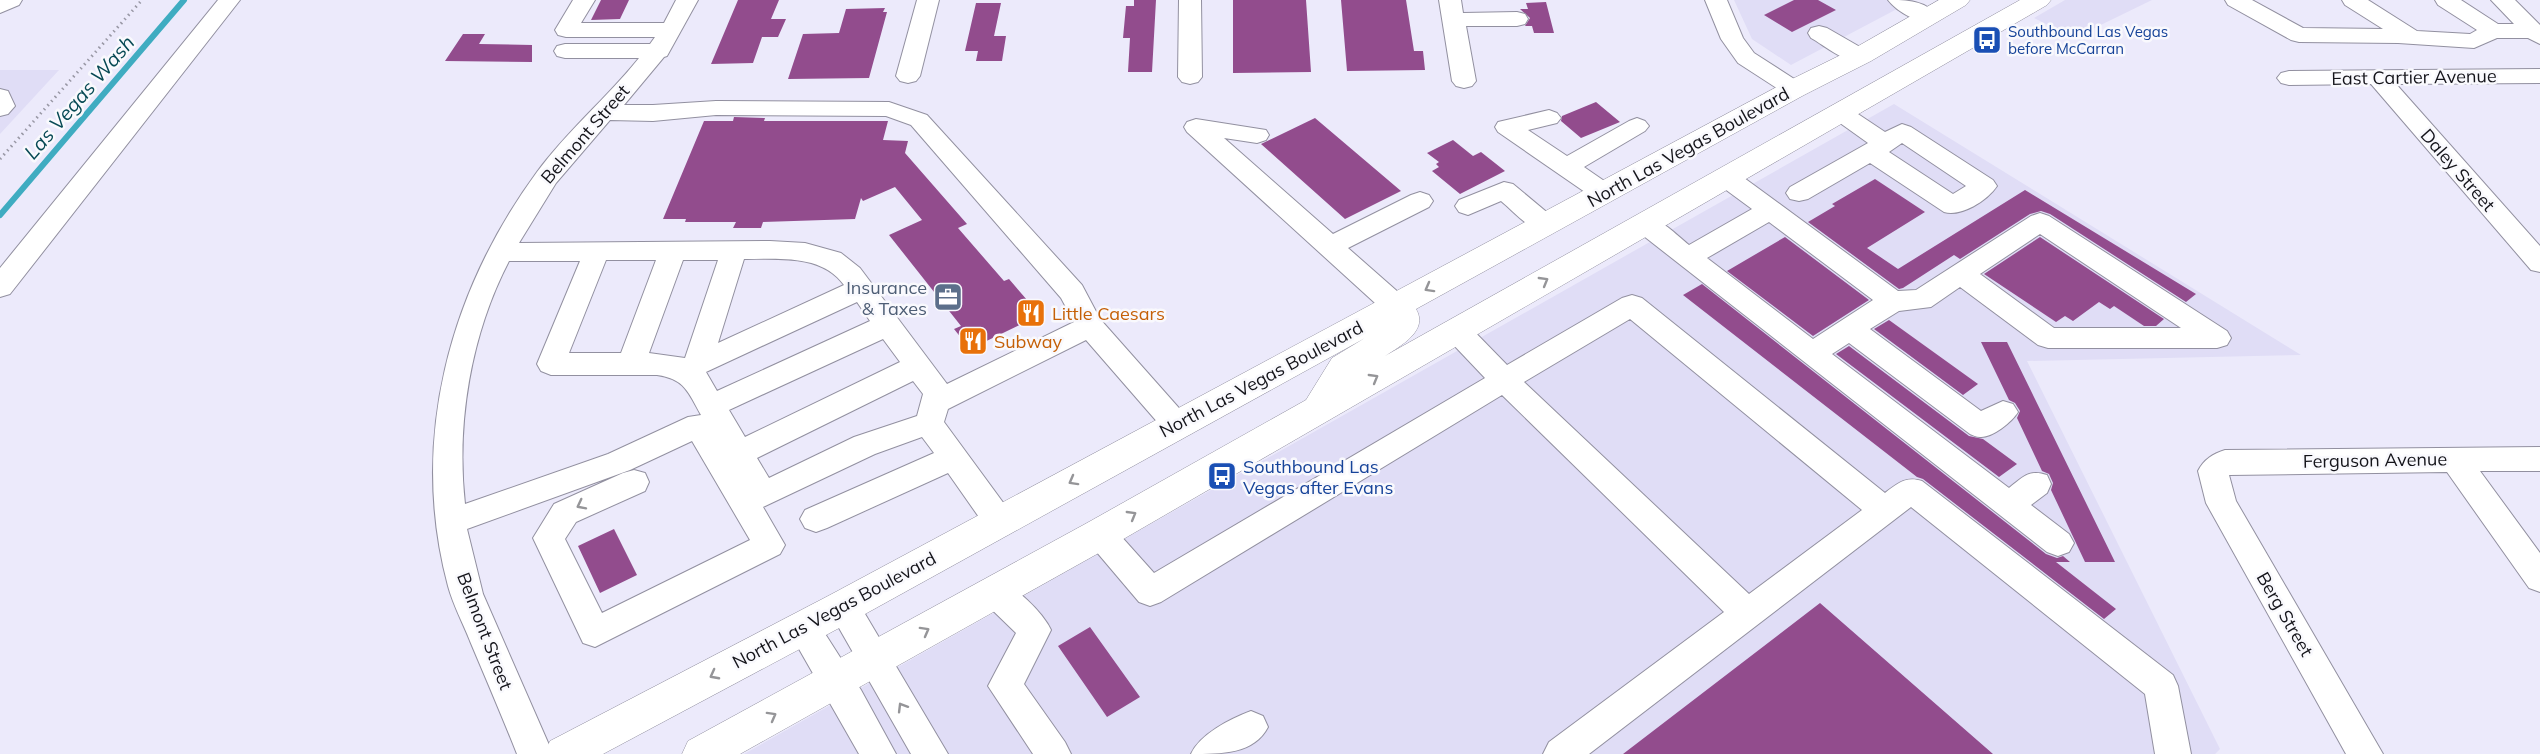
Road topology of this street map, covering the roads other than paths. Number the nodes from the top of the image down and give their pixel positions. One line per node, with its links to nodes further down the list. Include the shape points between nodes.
1 (12, 0): 15 (street)
2 (229, 0): 59 (street)
3 (584, 0): 23 (street, via 566,30)
4 (687, 0): 23 (street, Belmont Street)
5 (928, 0): 27 (street)
6 (1190, 0): 28 (street)
7 (1716, 0): 32 (street, via 1732,39 1746,58)
8 (1899, 0): 17 (street)
9 (1957, 0): 17 (main road, North Las Vegas Boulevard)
10 (2236, 0): 22 (street, via 2299,35)
11 (2353, 0): 22 (street)
12 (2446, 0): 19 (street)
13 (2502, 0): 21 (street)
14 (2026, 4): 36 (main road)
15 (0, 6)
16 (1451, 10): 18 (street); 31 (street)
17 (1928, 17): 25 (main road, North Las Vegas Boulevard)
18 (1517, 19)
19 (2493, 31): 21 (street); 22 (street, via 2474,41)
20 (1819, 33): 25 (street)
21 (2537, 34)
22 (2411, 38)
23 (664, 41): 24 (street); 35 (street, Belmont Street)
24 (565, 51)
25 (1866, 53): 32 (main road, North Las Vegas Boulevard); 36 (main road, via 1872,62 1831,93 1832,102)
26 (2540, 75): 29 (street, East Cartier Avenue)
27 (908, 76)
28 (1190, 76)
29 (2377, 77): 30 (street, East Cartier Avenue); 57 (street, Daley Street)
30 (2289, 78)
31 (1464, 81)
32 (1794, 89): 40 (main road, via 1798,110 1765,134); 43 (main road, North Las Vegas Boulevard)
33 (0, 96): 34 (street)
34 (0, 109)
35 (602, 112): 55 (street, Belmont Street, via 532,196); 64 (street, via 889,109 919,120 1072,292)
36 (1841, 113): 40 (main road); 44 (street, via 1878,148)
37 (1549, 118): 41 (street, via 1507,127)
38 (1637, 126): 41 (street)
39 (1224, 152): 50 (street)
40 (1768, 154): 42 (main road)
41 (1566, 167): 43 (street)
42 (1727, 178): 47 (street); 48 (main road)
43 (1604, 193): 49 (main road, North Las Vegas Boulevard)
44 (1799, 193)
45 (1419, 201): 50 (street)
46 (1468, 206): 49 (street, via 1504,190)
47 (1771, 210): 56 (street); 61 (street)
48 (1645, 224): 56 (street); 66 (main road, one-way to 48)
49 (1546, 225): 51 (main road, North Las Vegas Boulevard)
50 (1330, 246): 62 (street)
51 (1503, 248): 62 (main road, North Las Vegas Boulevard, one-way to 62); 66 (main road, via 1490,274 1447,304 1447,319)
52 (673, 250): 53 (street); 54 (street); 68 (street)
53 (734, 250): 60 (street, via 805,252 832,260); 70 (street)
54 (597, 251): 55 (street); 68 (street, via 551,364)
55 (500, 252): 88 (street, Belmont Street, via 474,309 456,370 446,437)
56 (1688, 257): 67 (street)
57 (2540, 263)
58 (1961, 274): 58 (street, via 2040,222 2217,338 2048,338); 61 (street, via 1921,300)
59 (0, 287)
60 (861, 289): 63 (street); 70 (street)
61 (1893, 301): 65 (street)
62 (1396, 306): 73 (main road, via 1404,315 1402,326 1344,367); 76 (main road, North Las Vegas Boulevard)
63 (887, 325): 69 (street); 72 (street)
64 (1090, 327): 75 (street); 76 (street)
65 (1849, 328): 67 (street); 74 (street, via 1980,426)
66 (1457, 331): 71 (street); 73 (main road, one-way to 66)
67 (1812, 353): 84 (street)
68 (631, 364): 70 (street)
69 (918, 366): 75 (street, via 938,393); 77 (street)
70 (691, 367): 72 (street)
71 (1503, 380): 85 (street, via 1632,305); 89 (street, via 1150,592); 94 (street)
72 (711, 406): 77 (street)
73 (1317, 410): 89 (main road, one-way to 73)
74 (2003, 412)
75 (932, 413): 77 (street, via 763,495); 78 (street)
76 (1176, 424): 87 (main road, North Las Vegas Boulevard, one-way to 87)
77 (739, 453)
78 (954, 458): 86 (street); 87 (street)
79 (2454, 459): 80 (street, Ferguson Avenue); 81 (street, Ferguson Avenue, via 2225,462); 91 (street)
80 (2540, 459)
81 (2213, 471): 108 (street, Berg Street, via 2221,502)
82 (634, 482): 88 (street, one-way to 88, via 565,513 549,538 595,633 769,545 698,425 619,462)
83 (2036, 484): 84 (street)
84 (2009, 506): 90 (street)
85 (1884, 510): 94 (street); 107 (street, via 1911,490 2161,686)
86 (816, 519)
87 (999, 521): 93 (main road, North Las Vegas Boulevard)
88 (450, 522): 99 (street, Belmont Street, via 465,588)
89 (1100, 534): 92 (main road)
90 (2058, 543)
91 (2540, 578)
92 (995, 592): 96 (main road, one-way to 92); 104 (street, via 1035,630 1005,686)
93 (843, 607): 95 (main road, North Las Vegas Boulevard); 96 (street)
94 (1747, 614): 106 (street)
95 (803, 628): 97 (street); 100 (main road, North Las Vegas Boulevard, one-way to 100)
96 (874, 660): 97 (main road); 103 (street, one-way to 96)
97 (836, 681): 101 (main road, one-way to 97); 102 (street)
98 (1251, 727): 105 (street)
99 (535, 754)
100 (564, 754)
101 (702, 754)
102 (878, 754)
103 (930, 754)
104 (1053, 754)
105 (1209, 754)
106 (1561, 754)
107 (2173, 754)
108 (2365, 754)

